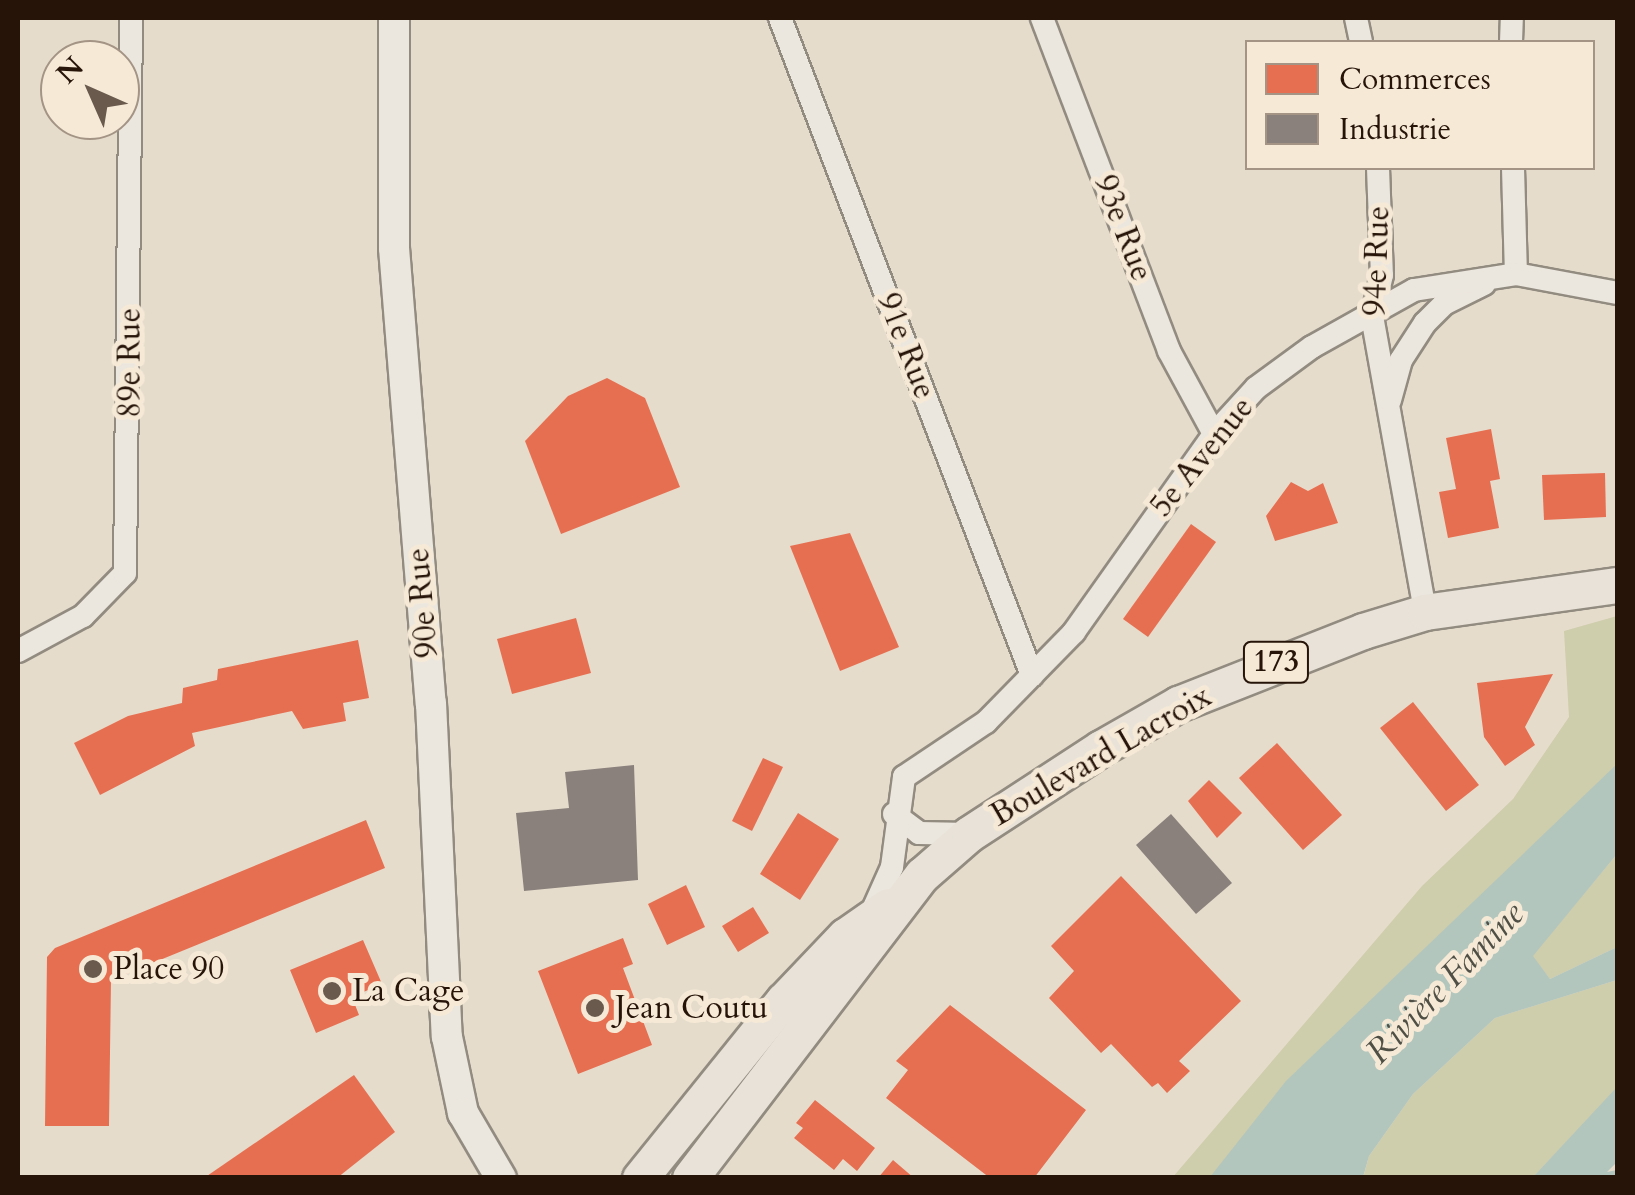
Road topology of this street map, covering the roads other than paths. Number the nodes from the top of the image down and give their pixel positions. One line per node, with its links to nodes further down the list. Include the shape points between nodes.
1 (131, 18): 14 (street, 89e Rue, via 125,572 83,616)
2 (394, 18): 19 (street, 90e Rue, via 394,248 431,703 447,1037 463,1113)
3 (780, 18): 15 (street, 91e Rue)
4 (1042, 18): 11 (street, 93e Rue, via 1169,351)
5 (1378, 170): 9 (street, 94e Rue, via 1382,276)
6 (1514, 170): 7 (street)
7 (1516, 274): 8 (street, 5e Avenue); 9 (street, 5e Avenue, via 1414,290); 10 (street, 94e Rue, via 1470,288 1425,323 1400,360)
8 (1618, 293)
9 (1372, 316): 10 (street, 94e Rue); 11 (street, 5e Avenue, via 1270,378)
10 (1388, 414): 13 (street, 94e Rue)
11 (1214, 434): 15 (street, 5e Avenue, via 1074,632)
12 (1618, 585): 13 (main road, Boulevard Lacroix / 173)
13 (1425, 612): 17 (main road, Boulevard Lacroix / 173, via 1288,657 1178,704)
14 (18, 650)
15 (1032, 675): 16 (street, 5e Avenue, via 986,722 904,777)
16 (894, 814): 17 (street, via 919,832); 18 (street, 5e Avenue)
17 (969, 834): 18 (main road, Boulevard Lacroix / 173)
18 (883, 909): 20 (main road, Boulevard Lacroix / 173, via 783,1001); 21 (main road, Boulevard Lacroix / 173, via 867,951)
19 (501, 1178)
20 (640, 1178)
21 (690, 1178)

